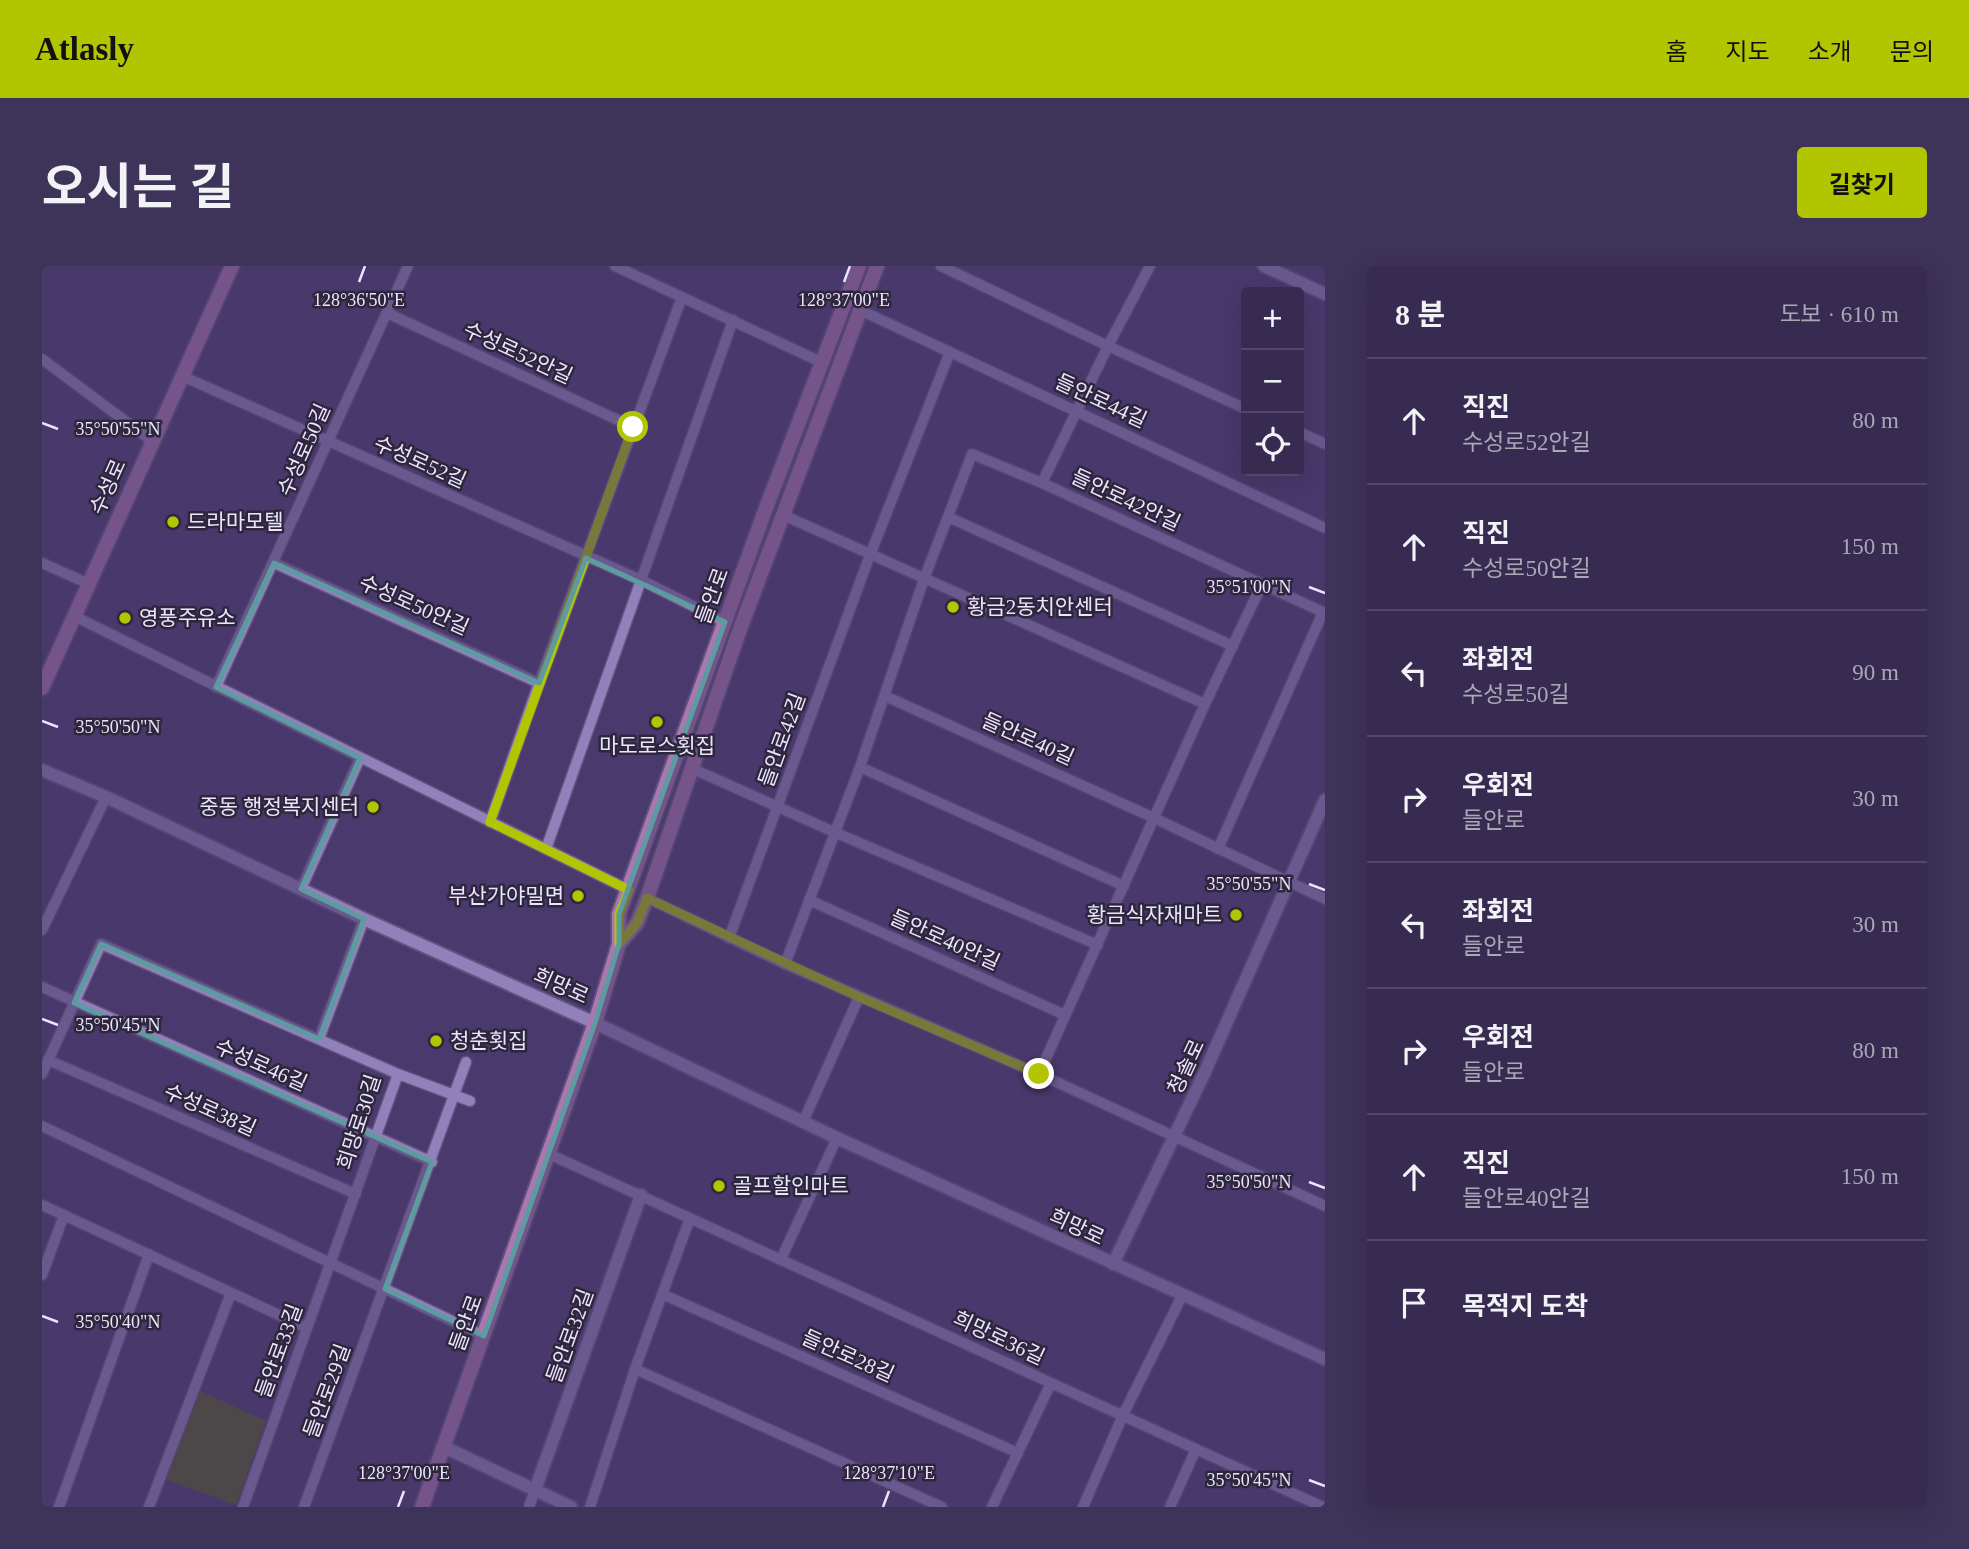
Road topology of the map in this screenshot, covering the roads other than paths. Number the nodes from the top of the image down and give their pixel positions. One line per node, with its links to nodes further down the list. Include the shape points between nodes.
1 (232, 266): 18 (main road, 수성로)
2 (408, 266): 12 (street, 수성로50길)
3 (615, 266): 10 (street)
4 (859, 266): 17 (main road, 들안로)
5 (877, 266): 11 (main road, 들안로)
6 (941, 266): 14 (street)
7 (1150, 266): 14 (street)
8 (1264, 266): 9 (street)
9 (1325, 294)
10 (682, 297): 13 (street); 21 (street)
11 (860, 310): 15 (street, 들안로44길); 27 (main road, 들안로)
12 (387, 313): 21 (street, 수성로52안길); 24 (street, 수성로50길)
13 (733, 320): 17 (street); 35 (street)
14 (1108, 346): 19 (street); 20 (street)
15 (950, 352): 20 (street, 들안로44길); 30 (street, 들안로42길)
16 (42, 359): 23 (street)
17 (821, 362): 40 (main road, 들안로)
18 (182, 376): 23 (main road, 수성로); 24 (street, 수성로52길)
19 (1241, 407)
20 (1077, 412): 26 (street); 29 (street, 들안로44길)
21 (633, 427): 31 (street)
22 (1304, 434): 25 (street)
23 (152, 441): 36 (main road, 수성로)
24 (328, 442): 31 (street, 수성로52길); 33 (street, 수성로50길)
25 (1325, 444)
26 (1042, 483): 28 (street, 들안로42안길, via 972,454); 37 (street, 들안로42안길)
27 (783, 515): 30 (street); 49 (main road, 들안로)
28 (948, 517): 34 (street, 들안로42안길); 41 (street)
29 (1325, 528)
30 (870, 555): 34 (street); 53 (street, 들안로42길)
31 (586, 558): 35 (street, 수성로52길); 42 (street)
32 (42, 562): 36 (street)
33 (274, 563): 42 (street, 수성로50안길); 43 (street, 수성로50길)
34 (924, 579): 45 (street); 46 (street)
35 (643, 581): 40 (street, 수성로52길); 57 (street)
36 (87, 583): 39 (main road, 수성로)
37 (1262, 584): 38 (street, 들안로42안길); 41 (street)
38 (1324, 613): 58 (street, 들안로42안길)
39 (74, 616): 43 (street); 44 (main road, 수성로)
40 (725, 622): 62 (main road, 들안로)
41 (1233, 646): 46 (street)
42 (539, 683): 55 (street)
43 (216, 687): 47 (street)
44 (42, 688)
45 (885, 696): 48 (street); 54 (street, 들안로40길)
46 (1205, 704): 54 (street)
47 (360, 758): 55 (street); 61 (street)
48 (860, 766): 56 (street); 60 (street)
49 (691, 768): 53 (street); 63 (main road, 들안로)
50 (42, 769): 51 (street, 희망로)
51 (106, 797): 61 (street, 희망로); 67 (street)
52 (1325, 800): 59 (street, 청솔로)
53 (778, 807): 56 (street); 68 (street, 들안로42길)
54 (1154, 818): 58 (street); 60 (street)
55 (490, 822): 57 (street)
56 (834, 832): 65 (street); 70 (street)
57 (546, 849): 62 (street)
58 (1218, 849): 59 (street)
59 (1290, 884): 64 (street); 87 (street, 청솔로)
60 (1124, 886): 70 (street)
61 (301, 890): 66 (street, 희망로)
62 (629, 890): 69 (main road, 들안로, via 619,914)
63 (647, 898): 68 (street); 69 (main road, 들안로, via 637,923)
64 (1325, 899)
65 (808, 900): 71 (street); 75 (street, 들안로40안길)
66 (364, 919): 76 (street, 희망로); 77 (street)
67 (42, 930)
68 (729, 938): 71 (street)
69 (619, 944): 76 (main road, 들안로)
70 (1098, 945): 75 (street)
71 (785, 964): 73 (street)
72 (42, 988): 74 (street, 수성로46길)
73 (859, 997): 82 (street); 85 (street)
74 (74, 1003): 77 (street, via 101,944); 78 (street); 88 (street, 수성로46길)
75 (1065, 1016): 82 (street)
76 (595, 1023): 85 (street, 희망로); 90 (main road, 들안로)
77 (319, 1039): 81 (street, 희망로30길)
78 (48, 1060): 80 (street); 92 (street, 수성로38길)
79 (466, 1062): 83 (street)
80 (42, 1074)
81 (398, 1074): 83 (street); 88 (street, 희망로30길)
82 (1039, 1074): 87 (street)
83 (454, 1095): 84 (street); 91 (street)
84 (470, 1101)
85 (803, 1122): 89 (street, 희망로)
86 (42, 1126): 100 (street)
87 (1174, 1136): 95 (street); 101 (street, 청솔로)
88 (376, 1137): 91 (street, 수성로46길); 92 (street, 희망로30길)
89 (837, 1138): 99 (street); 101 (street, 희망로)
90 (550, 1154): 93 (street); 108 (main road, 들안로)
91 (432, 1162): 103 (street)
92 (356, 1194): 100 (street, 희망로30길)
93 (641, 1195): 97 (street); 116 (street, 들안로32길)
94 (42, 1205): 96 (street)
95 (1325, 1206)
96 (64, 1215): 98 (street); 102 (street)
97 (690, 1218): 99 (street); 105 (street)
98 (149, 1254): 104 (street); 117 (street)
99 (781, 1259): 111 (street, 희망로36길)
100 (331, 1264): 103 (street); 107 (street, 들안로33길)
101 (1113, 1264): 106 (street, 희망로)
102 (42, 1275)
103 (385, 1289): 108 (street); 120 (street, 들안로29길)
104 (231, 1293): 107 (street); 118 (street)
105 (662, 1294): 110 (street); 115 (street, 들안로28길)
106 (1182, 1296): 109 (street, 희망로); 112 (street)
107 (307, 1328): 119 (street, 들안로33길)
108 (484, 1336): 113 (main road, 들안로)
109 (1325, 1359)
110 (635, 1369): 124 (street); 125 (street)
111 (1051, 1383): 112 (street, 희망로36길); 115 (street)
112 (1123, 1416): 114 (street, 희망로36길); 127 (street)
113 (444, 1447): 116 (street); 121 (main road, 들안로)
114 (1196, 1449): 128 (street); 129 (street, 희망로36길)
115 (1018, 1453): 126 (street)
116 (535, 1490): 122 (street); 123 (street)
117 (59, 1507)
118 (149, 1507)
119 (243, 1507)
120 (304, 1507)
121 (422, 1507)
122 (529, 1507)
123 (571, 1507)
124 (590, 1507)
125 (942, 1507)
126 (992, 1507)
127 (1083, 1507)
128 (1170, 1507)
129 (1323, 1507)

